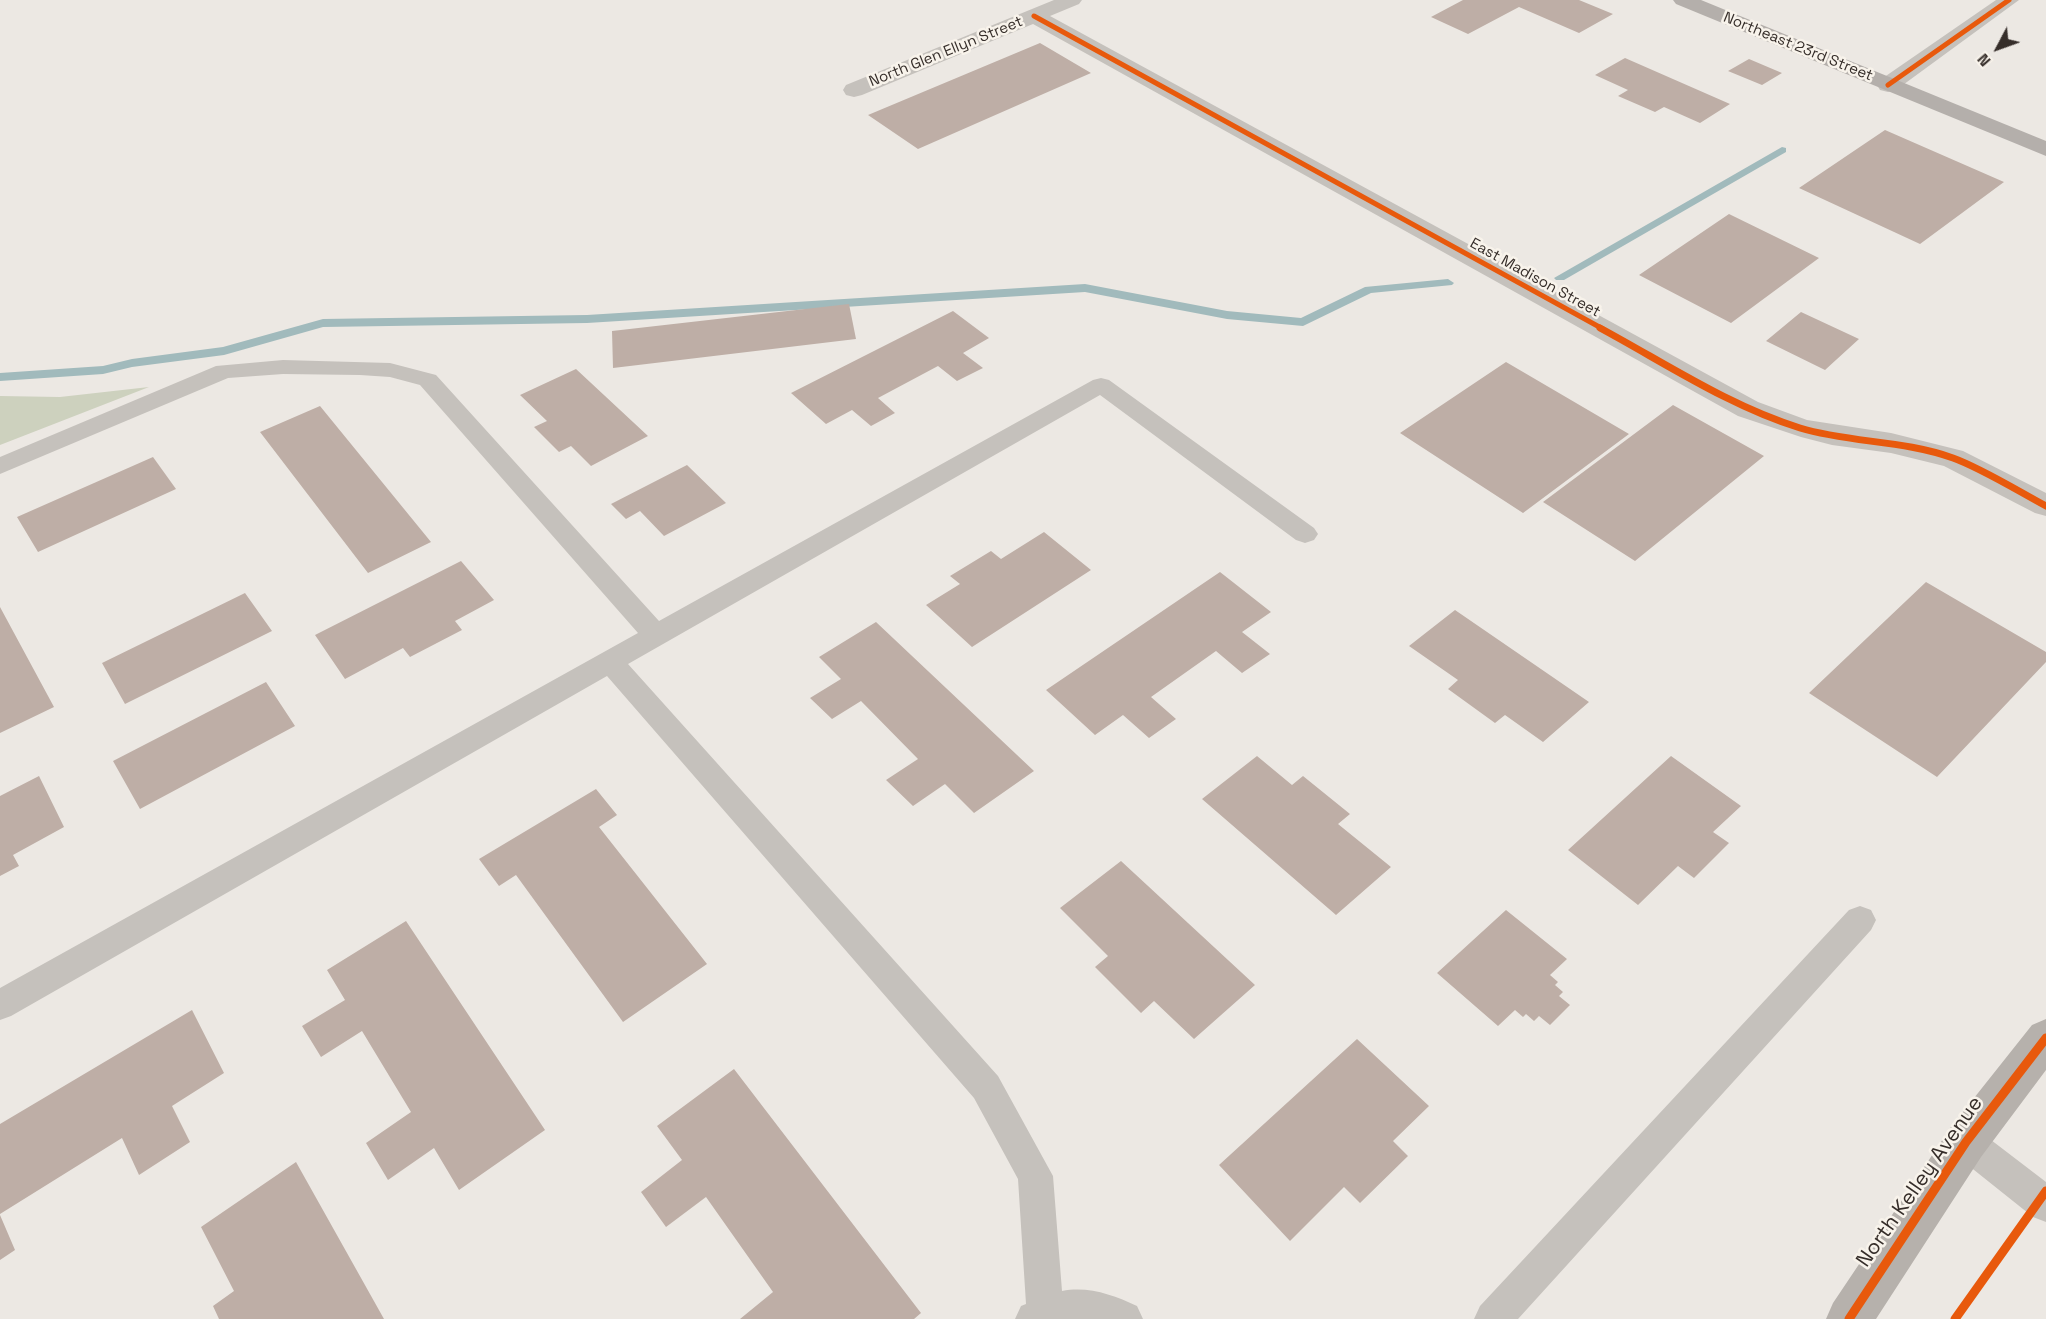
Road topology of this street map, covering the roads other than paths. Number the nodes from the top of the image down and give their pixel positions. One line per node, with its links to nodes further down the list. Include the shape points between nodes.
1 (1683, 0): 4 (main road, Northeast 23rd Street)
2 (2009, 0): 4 (street)
3 (1054, 5): 5 (street, North Glen Ellyn Street); 8 (street, East Madison Street, via 1748,409 1802,428 1953,458)
4 (1888, 84): 6 (main road, Northeast 23rd Street)
5 (854, 90)
6 (2046, 149)
7 (0, 466): 10 (lane, via 224,370 390,370 428,380)
8 (2046, 506)
9 (1305, 534): 10 (lane, via 1101,385)
10 (656, 636): 11 (lane)
11 (610, 662): 13 (lane); 17 (lane, via 986,1087 1035,1176)
12 (1860, 920): 19 (lane)
13 (0, 1005)
14 (2046, 1038): 15 (main road, North Kelley Avenue)
15 (1966, 1143): 16 (lane); 20 (main road, North Kelley Avenue)
16 (2046, 1204)
17 (1039, 1316): 18 (lane, via 1078,1307)
18 (1124, 1319)
19 (1493, 1319)
20 (1849, 1319)

